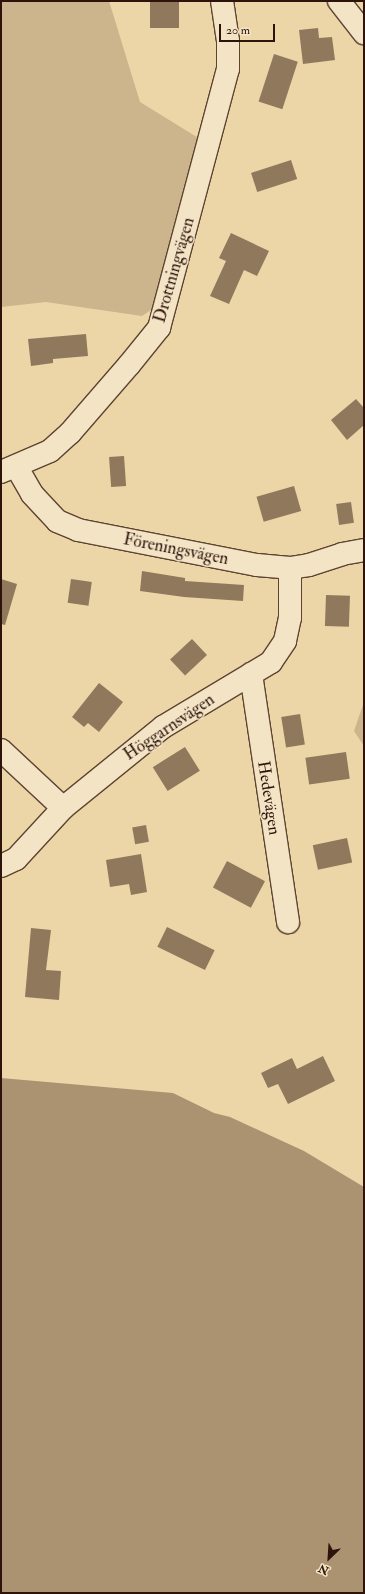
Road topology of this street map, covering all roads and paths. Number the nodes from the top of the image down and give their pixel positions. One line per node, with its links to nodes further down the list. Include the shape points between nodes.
1 (222, 1): 4 (street, Drottningvägen, via 228,40 228,69 159,328 70,433 50,451)
2 (339, 1): 3 (street)
3 (364, 33)
4 (8, 469): 6 (street, Föreningsvägen, via 57,520 78,530)
5 (364, 550): 6 (street, Föreningsvägen)
6 (290, 568): 7 (street, Höggarnsvägen, via 290,618 285,641 271,662)
7 (250, 674): 9 (street, Höggarnsvägen, via 163,727); 11 (street, Hedevägen)
8 (1, 750): 9 (street)
9 (63, 808): 10 (street, Höggarnsvägen, via 16,859)
10 (1, 866)
11 (288, 922)

